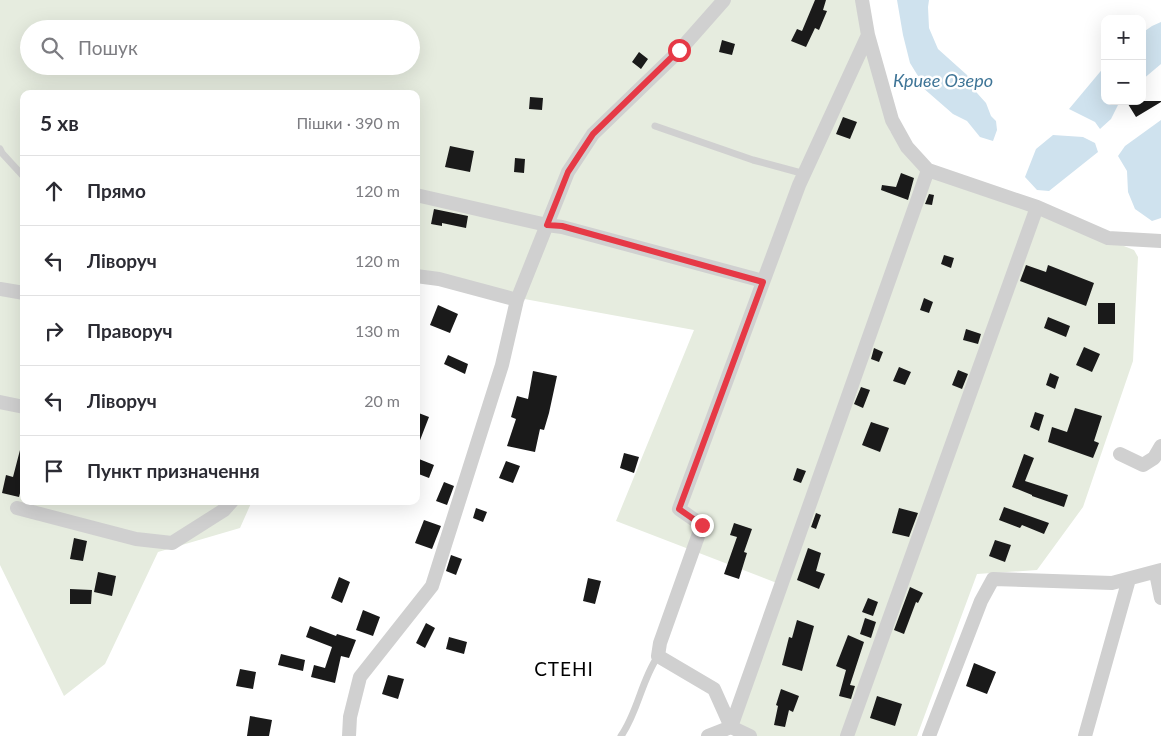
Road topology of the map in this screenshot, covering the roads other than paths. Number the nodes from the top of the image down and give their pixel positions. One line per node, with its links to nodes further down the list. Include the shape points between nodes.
1 (724, 0): 11 (street, via 679,50 593,134 568,172)
2 (862, 0): 3 (street)
3 (868, 34): 6 (street, via 892,120 908,147); 8 (street)
4 (655, 126): 8 (lane, via 753,160)
5 (0, 149): 7 (lane)
6 (928, 170): 10 (street); 28 (street)
7 (20, 173)
8 (806, 174): 14 (street)
9 (420, 196): 11 (street)
10 (1037, 207): 12 (street, via 1108,238); 33 (street)
11 (547, 225): 14 (street, via 562,226); 17 (street)
12 (1161, 241)
13 (420, 277): 17 (street)
14 (763, 282): 27 (street, via 679,509 702,525)
15 (0, 288): 16 (street)
16 (20, 292)
17 (517, 300): 29 (street, via 502,365 432,586 360,677)
18 (0, 402): 19 (street)
19 (20, 406)
20 (1161, 446): 21 (street, via 1154,458 1143,465)
21 (1120, 454)
22 (228, 505): 23 (street, via 172,543 136,539)
23 (17, 508)
24 (1160, 571): 25 (street); 26 (street, via 1156,578)
25 (1129, 579): 34 (street, via 1112,583 993,579 981,601); 35 (street)
26 (1161, 598)
27 (658, 656): 28 (street, via 714,689); 30 (lane)
28 (731, 727): 31 (street); 32 (street)
29 (349, 736)
30 (621, 736)
31 (708, 736)
32 (750, 736)
33 (847, 736)
34 (929, 736)
35 (1085, 736)

